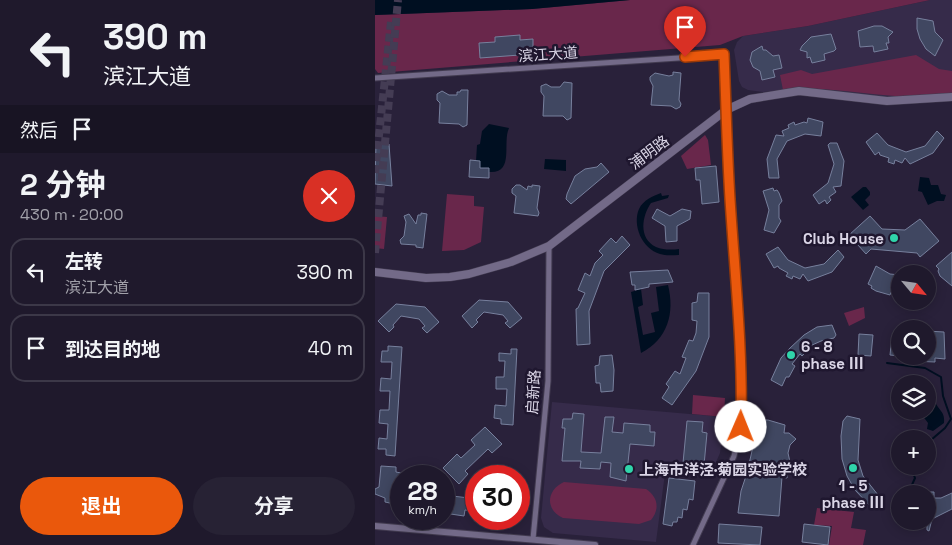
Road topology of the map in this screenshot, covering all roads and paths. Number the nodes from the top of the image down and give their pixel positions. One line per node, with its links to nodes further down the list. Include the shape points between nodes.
1 (375, 78): 3 (street, 滨江大道, via 724,54)
2 (952, 98): 3 (main road, 浦明路, via 887,101 799,91 750,99)
3 (727, 110): 4 (main road, 浦明路); 9 (street, via 742,378 741,427 734,456)
4 (549, 246): 5 (main road, 浦明路, via 511,262 451,277 426,278); 7 (street, 启新路, via 548,380)
5 (375, 272)
6 (375, 526): 7 (street)
7 (533, 539): 8 (street)
8 (595, 545)
9 (693, 545)

